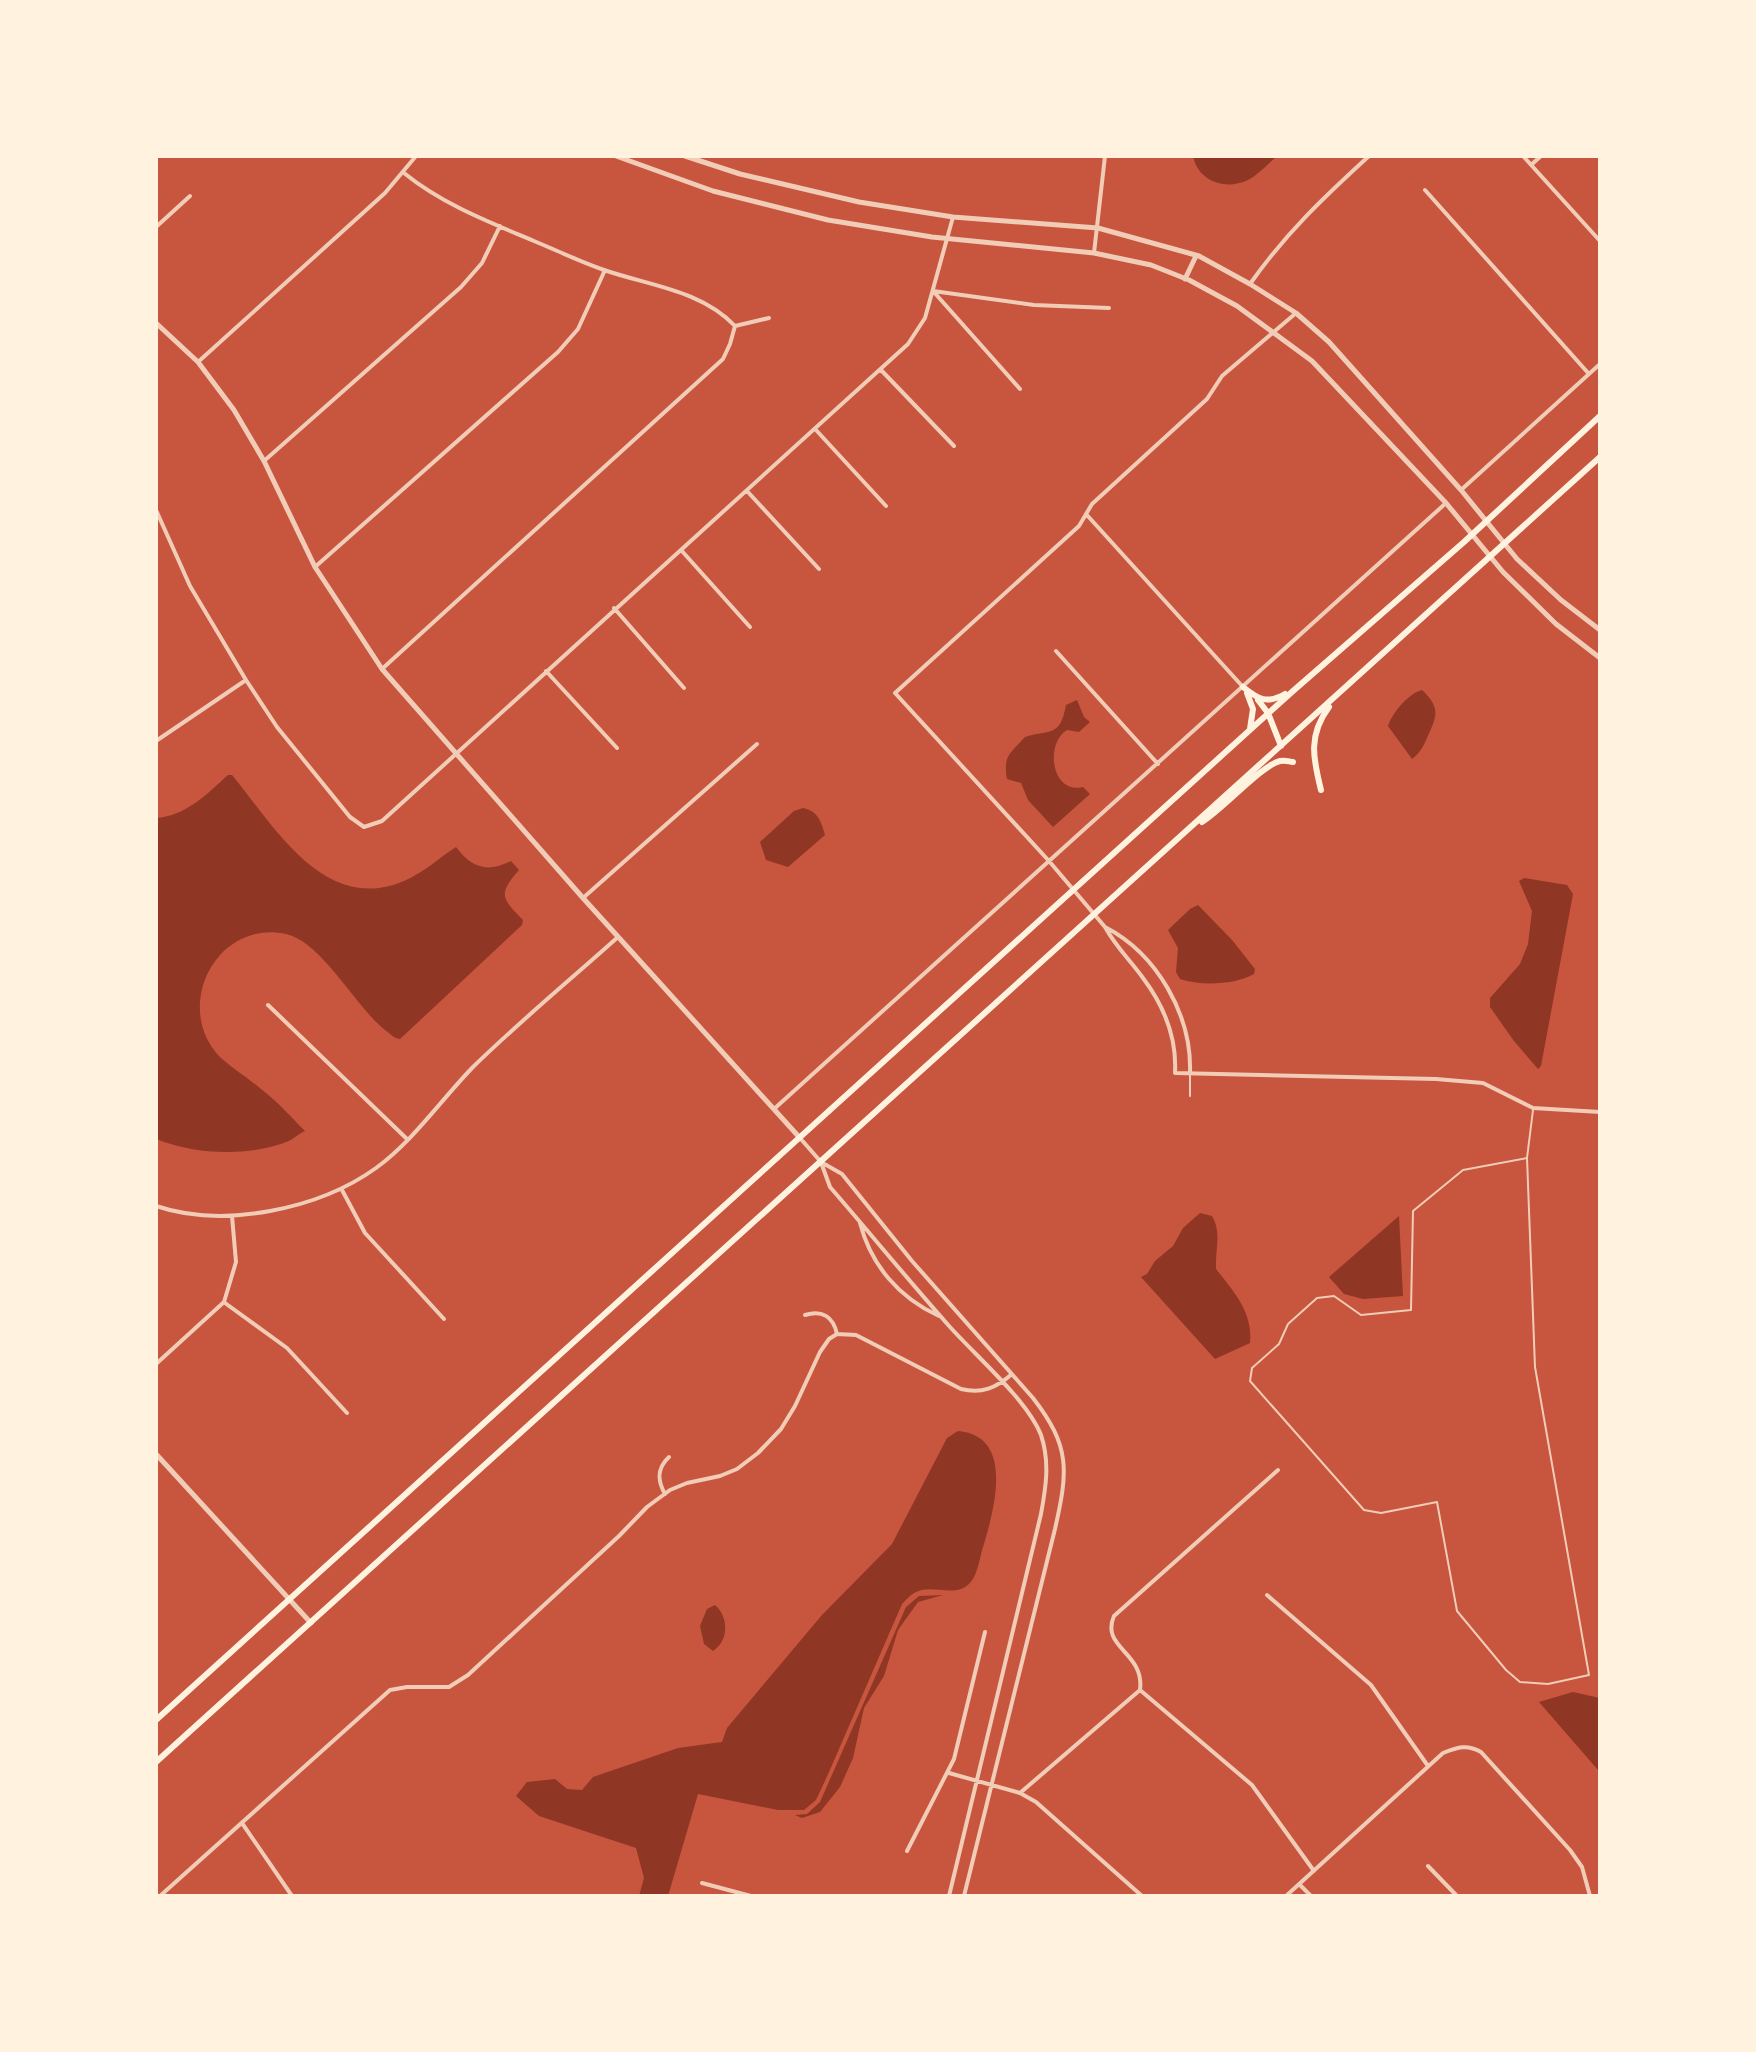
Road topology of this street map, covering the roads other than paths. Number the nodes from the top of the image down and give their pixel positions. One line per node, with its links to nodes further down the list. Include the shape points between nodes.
1 (416, 156): 9 (street)
2 (616, 156): 17 (street, via 713,191 828,220)
3 (685, 156): 12 (street, via 827,195)
4 (1105, 156): 15 (street)
5 (1369, 156): 22 (street, via 1305,215)
6 (1523, 156): 8 (street)
7 (1541, 156): 8 (street)
8 (1531, 165): 16 (street)
9 (404, 173): 13 (street, via 436,196); 30 (street)
10 (1425, 190): 33 (street)
11 (190, 196): 14 (street)
12 (953, 217): 15 (street); 17 (street)
13 (500, 226): 20 (street); 39 (street, via 482,263 461,287)
14 (156, 227)
15 (1098, 228): 18 (street); 19 (street)
16 (1599, 237)
17 (949, 239): 18 (street); 23 (street)
18 (1094, 253): 21 (street, via 1151,265)
19 (1196, 256): 21 (street); 22 (street)
20 (605, 270): 28 (street, via 699,299); 51 (street, via 578,329 558,352)
21 (1185, 279): 29 (street)
22 (1250, 284): 25 (street)
23 (933, 291): 24 (street, via 1034,305); 32 (street, via 925,318 908,344); 34 (street)
24 (1109, 308)
25 (1296, 313): 29 (street); 40 (street, via 1329,342)
26 (769, 318): 28 (street)
27 (156, 323): 30 (street)
28 (735, 326): 58 (street, via 723,359)
29 (1274, 331): 42 (street, via 1312,361); 45 (street)
30 (198, 362): 39 (street)
31 (1600, 364): 33 (street)
32 (881, 370): 36 (street); 37 (street)
33 (1589, 374): 40 (street)
34 (1020, 389)
35 (1600, 416): 46 (main road)
36 (816, 430): 41 (street); 43 (street)
37 (954, 446)
38 (1600, 457): 48 (main road)
39 (264, 461): 51 (street)
40 (1461, 490): 46 (street)
41 (747, 491): 49 (street); 52 (street)
42 (1446, 503): 47 (street); 61 (street)
43 (886, 506)
44 (156, 510): 60 (street, via 190,586)
45 (1086, 513): 61 (street); 77 (street, via 1079,526 895,693)
46 (1486, 521): 47 (main road); 48 (street)
47 (1471, 535): 50 (street); 63 (main road)
48 (1505, 543): 50 (main road); 55 (street, via 1543,584)
49 (681, 550): 53 (street); 54 (street)
50 (1489, 557): 57 (street, via 1556,624); 64 (main road)
51 (315, 567): 58 (street)
52 (819, 569)
53 (614, 608): 59 (street); 62 (street)
54 (750, 627)
55 (1600, 630)
56 (1056, 651): 74 (street)
57 (1600, 658)
58 (382, 669): 72 (street)
59 (546, 671): 71 (street); 72 (street)
60 (246, 680): 68 (street); 72 (street, via 277,727 364,827 382,821)
61 (1243, 687): 65 (main road); 67 (main road, via 1253,709); 74 (street)
62 (684, 688)
63 (1293, 691): 65 (main road, via 1268,701); 66 (main road)
64 (1340, 693): 70 (main road); 75 (main road, via 1319,722 1313,741)
65 (1256, 697): 66 (main road)
66 (1268, 713): 67 (main road); 70 (main road)
67 (1249, 731): 78 (main road)
68 (156, 741)
69 (757, 744): 79 (street)
70 (1281, 746): 76 (main road)
71 (617, 748)
72 (455, 755): 79 (street)
73 (1293, 762): 76 (main road, via 1269,766)
74 (1158, 764): 77 (street)
75 (1321, 790)
76 (1189, 831): 80 (main road)
77 (1049, 861): 78 (street); 87 (street)
78 (1074, 891): 80 (street); 89 (main road)
79 (583, 898): 82 (street)
80 (1094, 913): 81 (street); 92 (main road)
81 (1105, 927): 84 (street, via 1126,938 1170,992 1189,1037); 84 (street, via 1161,1006 1174,1040 1175,1073)
82 (618, 937): 87 (street); 90 (street, via 474,1066)
83 (268, 1005): 90 (street)
84 (1190, 1073): 85 (lane); 86 (street, via 1483,1083)
85 (1190, 1096)
86 (1533, 1108): 88 (street); 91 (lane)
87 (774, 1109): 89 (street)
88 (1600, 1112)
89 (800, 1138): 92 (street); 111 (main road)
90 (407, 1139): 93 (street, via 378,1167)
91 (1527, 1158): 91 (lane, via 1535,1367 1589,1675 1548,1684 1520,1682 1457,1611 1437,1502 1381,1513 1364,1510 1250,1381 1252,1368 1317,1298 1334,1296 1361,1315 1411,1310 1413,1211 1463,1170)
92 (821, 1162): 96 (street, via 830,1187); 103 (street, via 842,1174); 112 (main road)
93 (341, 1189): 95 (street, via 283,1209); 100 (street, via 365,1233)
94 (156, 1206): 95 (street)
95 (232, 1216): 97 (street, via 236,1262)
96 (859, 1220): 99 (street); 99 (street, via 864,1240 901,1294)
97 (224, 1302): 102 (street); 105 (street, via 287,1348)
98 (805, 1315): 101 (street, via 826,1315)
99 (942, 1318): 104 (street)
100 (444, 1319)
101 (837, 1334): 104 (street, via 856,1335 974,1393); 109 (street, via 820,1352 781,1429 758,1453 737,1469)
102 (156, 1364)
103 (1012, 1374): 104 (street); 120 (street, via 1048,1418 1065,1465 1055,1529)
104 (1001, 1383): 119 (street, via 1030,1414 1040,1435 1047,1484)
105 (347, 1413)
106 (156, 1454): 111 (street)
107 (669, 1457): 109 (street, via 659,1475)
108 (1278, 1470): 114 (street, via 1114,1616 1112,1636 1138,1667)
109 (665, 1494): 122 (street, via 468,1675 449,1687 390,1690)
110 (1267, 1595): 117 (street, via 1371,1685)
111 (289, 1599): 112 (street); 115 (main road)
112 (311, 1623): 116 (main road)
113 (985, 1632): 118 (street)
114 (1140, 1690): 121 (street); 125 (street, via 1252,1785)
115 (156, 1720)
116 (156, 1762)
117 (1428, 1766): 125 (street); 137 (street, via 1457,1748 1471,1746 1481,1752 1570,1850 1582,1867)
118 (949, 1772): 119 (street); 123 (street)
119 (976, 1781): 120 (street); 131 (street)
120 (990, 1785): 121 (street); 132 (street)
121 (1020, 1793): 133 (street)
122 (242, 1823): 128 (street); 129 (street)
123 (907, 1851)
124 (1428, 1866): 136 (street)
125 (1314, 1871): 127 (street)
126 (702, 1883): 130 (street)
127 (1299, 1884): 134 (street); 135 (street)
128 (160, 1896)
129 (292, 1896)
130 (751, 1896)
131 (949, 1896)
132 (964, 1896)
133 (1142, 1896)
134 (1286, 1896)
135 (1311, 1896)
136 (1457, 1896)
137 (1590, 1896)

